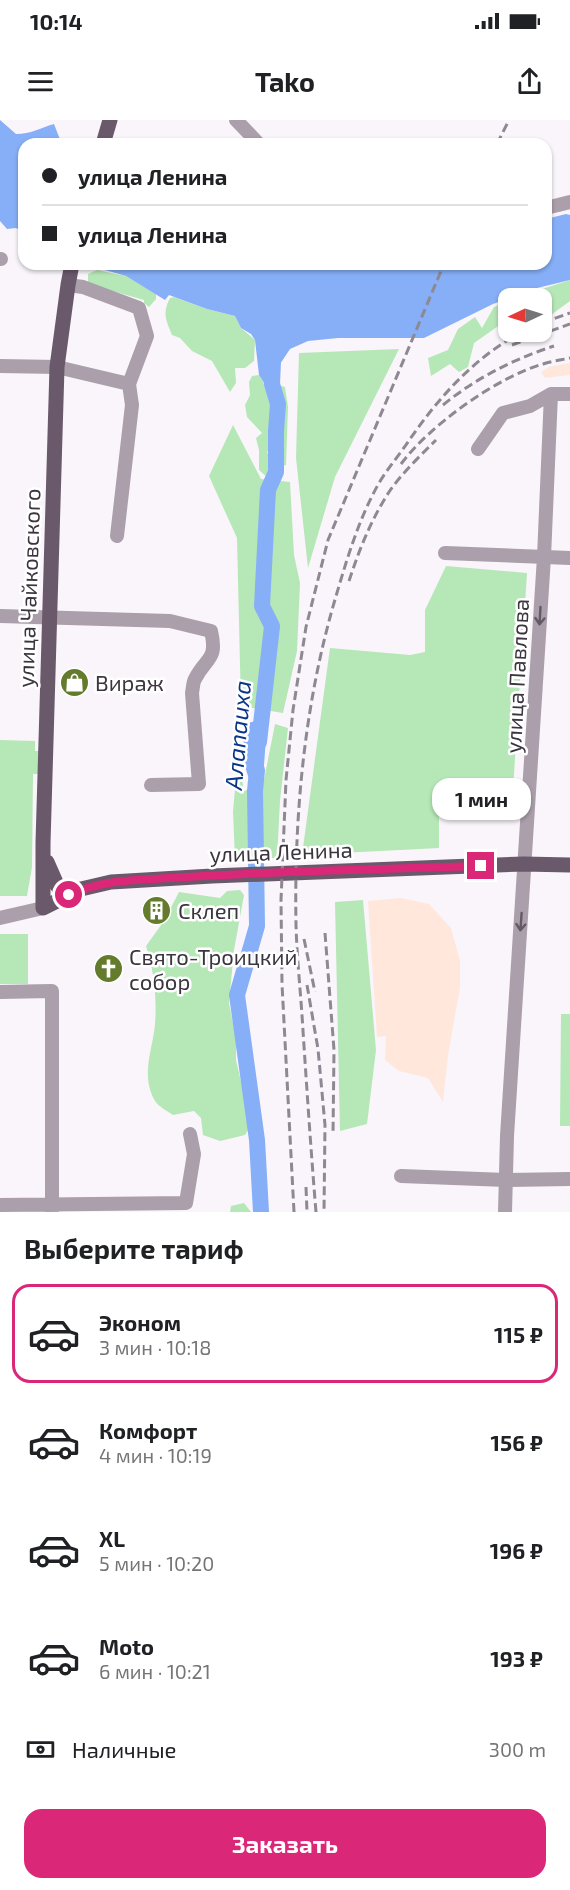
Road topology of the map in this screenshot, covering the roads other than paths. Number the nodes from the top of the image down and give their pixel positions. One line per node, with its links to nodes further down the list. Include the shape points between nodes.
1 (110, 120): 3 (main road)
2 (236, 120): 4 (street)
3 (105, 138)
4 (253, 138)
5 (570, 202): 6 (street)
6 (552, 206)
7 (70, 273): 9 (main road, улица Чайковского); 10 (street, via 83,287 139,308 147,336)
8 (0, 366): 9 (street)
9 (57, 368): 10 (street); 19 (main road, улица Чайковского)
10 (129, 384): 14 (street, via 132,405)
11 (551, 394): 12 (street); 13 (street, via 530,406 503,413); 16 (street, улица Павлова)
12 (570, 394)
13 (478, 449)
14 (117, 536)
15 (444, 554): 16 (street)
16 (544, 557): 17 (street); 22 (street, улица Павлова, one-way to 22)
17 (570, 558)
18 (0, 616): 19 (street)
19 (50, 617): 20 (street, via 170,621 211,631 214,643 210,660 195,679 192,693 199,784); 21 (main road, улица Чайковского)
20 (151, 785)
21 (43, 843): 24 (main road, via 48,868 58,887); 25 (main road, улица Чайковского)
22 (524, 864): 23 (main road, улица Ленина); 24 (main road, улица Ленина, via 212,876 111,882); 31 (street, улица Павлова, one-way to 31)
23 (570, 865)
24 (81, 889): 25 (main road, улица Ленина)
25 (43, 908): 26 (street, улица Ленина)
26 (0, 918)
27 (0, 992): 33 (street, via 52,991)
28 (190, 1134): 33 (street, via 194,1154 186,1203)
29 (401, 1176): 31 (street)
30 (570, 1179): 31 (street)
31 (506, 1180): 34 (street, улица Павлова)
32 (0, 1205): 33 (street)
33 (51, 1209)
34 (506, 1212)

